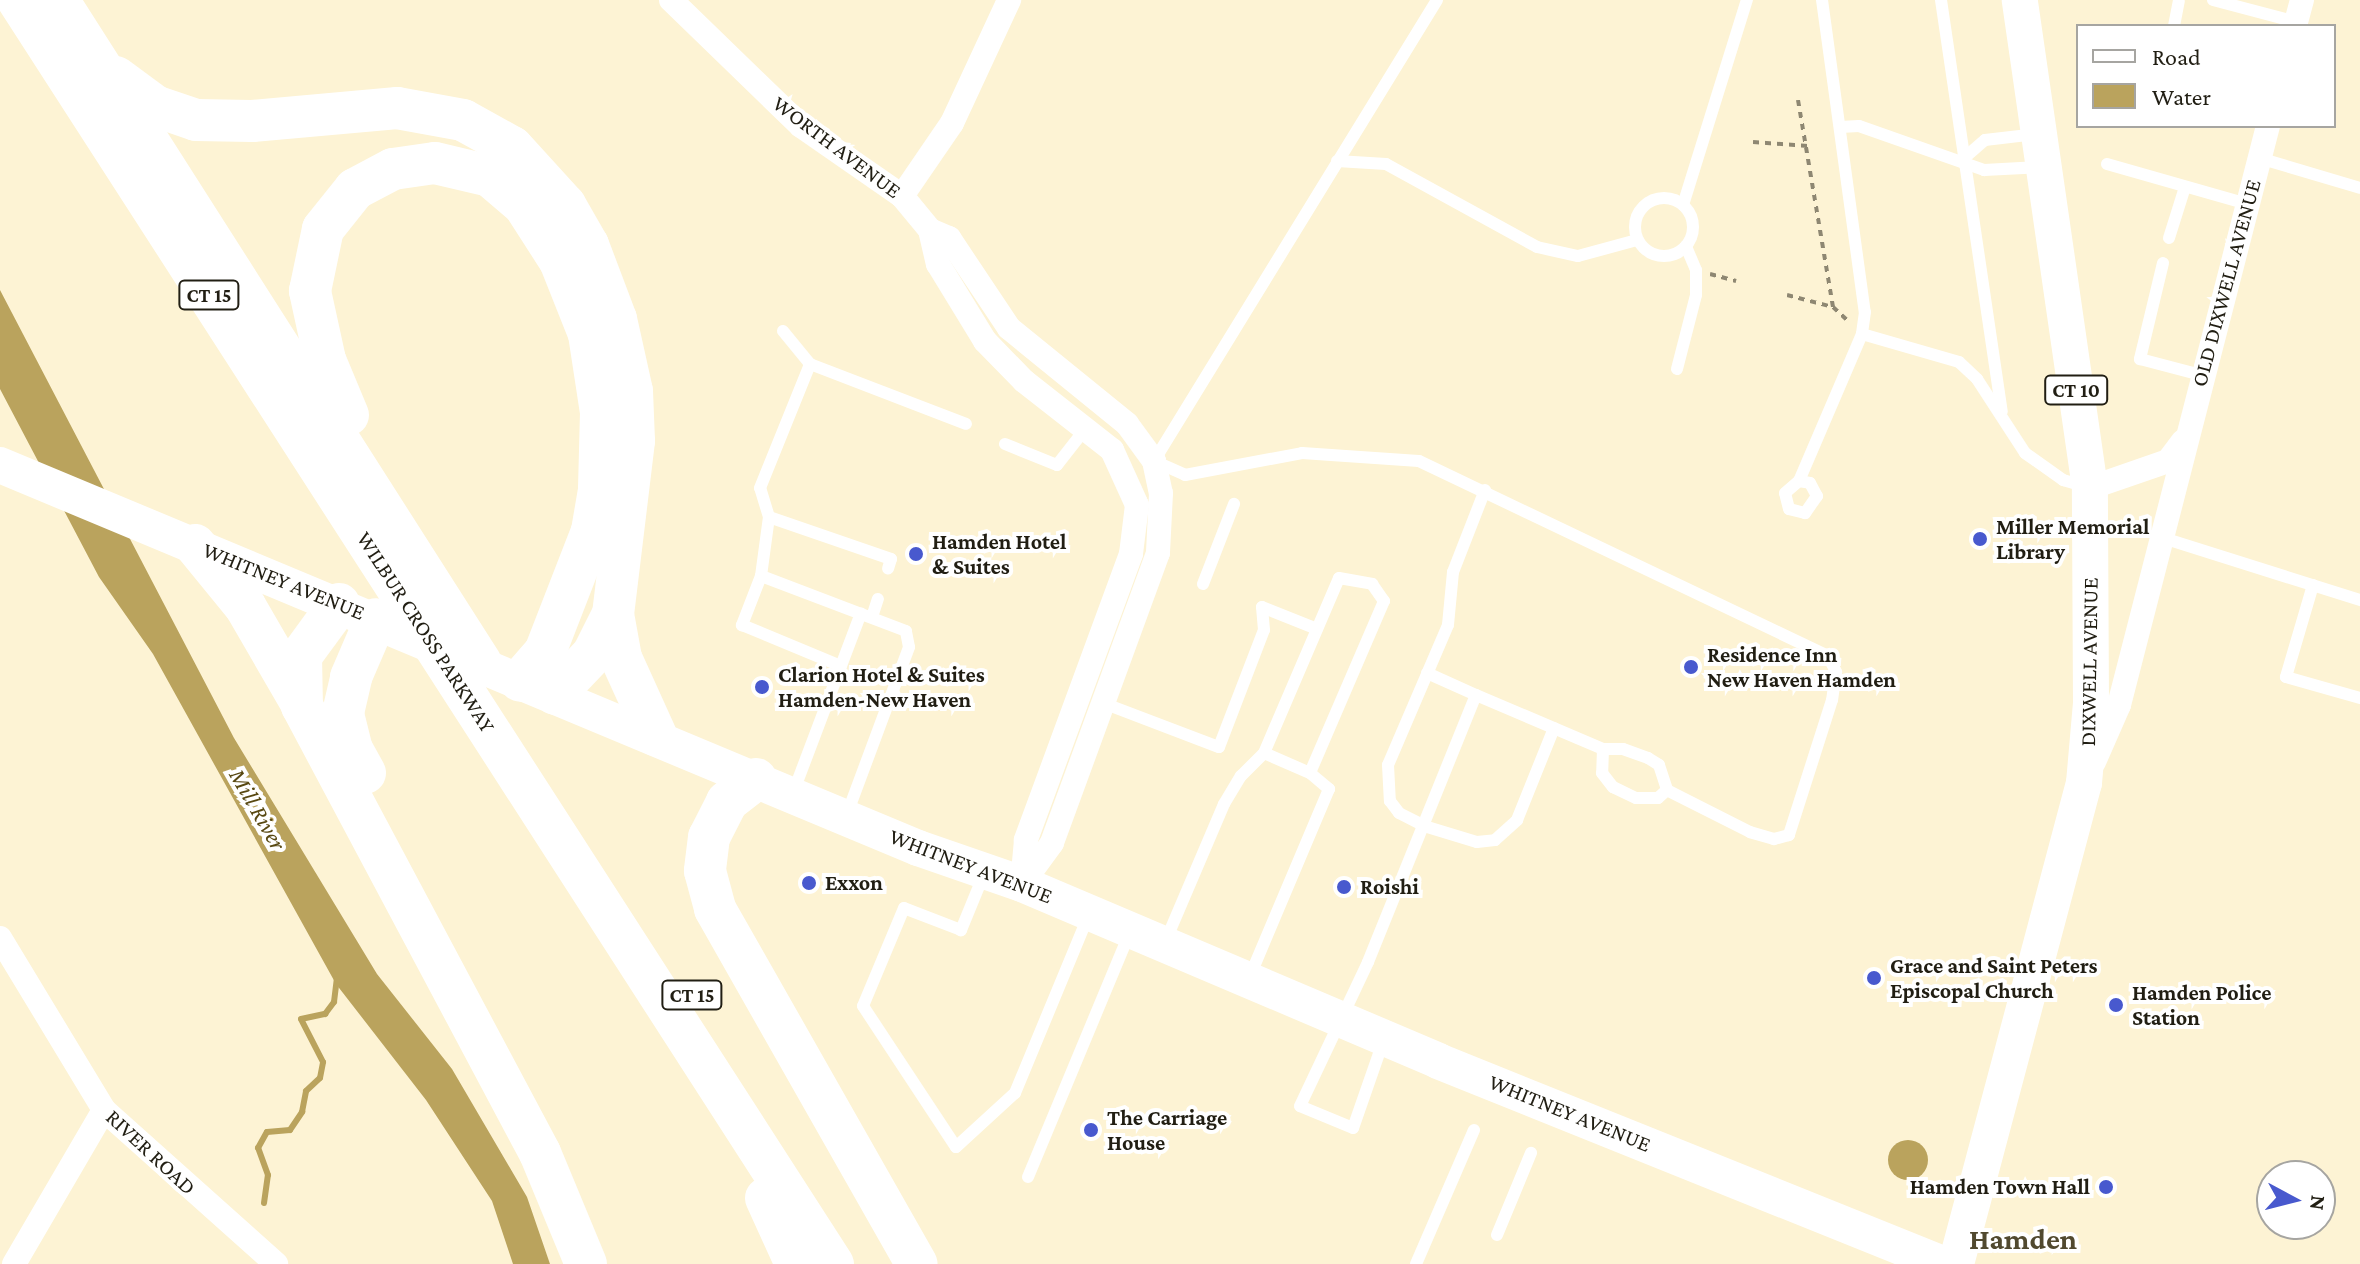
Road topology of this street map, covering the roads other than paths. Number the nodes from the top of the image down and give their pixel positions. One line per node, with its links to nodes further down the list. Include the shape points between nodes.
1 (18, 0): 61 (highway, WILBUR CROSS PARKWAY / CT 15)
2 (58, 0): 14 (highway, WILBUR CROSS PARKWAY / CT 15)
3 (671, 0): 24 (street, WORTH AVENUE, via 801,126)
4 (1009, 0): 24 (street, via 952,123)
5 (1437, 0): 20 (lane)
6 (1747, 0): 26 (lane, via 1740,38)
7 (1822, 0): 15 (lane)
8 (1941, 0): 19 (lane)
9 (2020, 0): 17 (main road, DIXWELL AVENUE / CT 10)
10 (2178, 0): 13 (lane)
11 (2213, 0): 12 (lane)
12 (2298, 16)
13 (2174, 24)
14 (99, 64): 46 (highway, WILBUR CROSS PARKWAY / CT 15); 62 (highway, via 155,106 196,120 252,121 397,108 443,114 485,131 540,172 588,245 627,362 633,455)
15 (1840, 127): 19 (lane, via 1859,126); 33 (lane, via 1865,312)
16 (2267, 128): 18 (street, OLD DIXWELL AVENUE)
17 (2042, 150): 19 (lane, via 1984,170); 19 (lane, via 1985,140); 47 (main road, DIXWELL AVENUE / CT 10)
18 (2259, 158): 23 (lane); 25 (street, OLD DIXWELL AVENUE)
19 (1963, 159): 37 (lane)
20 (1337, 161): 29 (lane, via 1386,164 1537,247 1578,256); 42 (lane)
21 (2107, 164): 22 (lane)
22 (2185, 187): 25 (lane); 28 (lane)
23 (2360, 188)
24 (902, 196): 27 (street, WORTH AVENUE)
25 (2247, 204): 36 (street, OLD DIXWELL AVENUE)
26 (1683, 205): 29 (lane, via 1666,198 1648,203 1636,217); 30 (lane, via 1693,225)
27 (930, 230): 39 (street, WORTH AVENUE, via 938,264 985,341 1024,381); 42 (street, WORTH AVENUE, via 949,238 964,255 1009,328 1127,424)
28 (2169, 238)
29 (1637, 240): 30 (lane, via 1647,252 1661,257)
30 (1686, 246): 35 (lane, via 1696,270 1696,295)
31 (2163, 263): 36 (lane, via 2140,359)
32 (783, 331): 34 (lane)
33 (1862, 334): 37 (lane, via 1959,362 1977,379); 45 (lane)
34 (810, 364): 38 (lane); 50 (lane, via 760,488)
35 (1677, 369)
36 (2201, 375): 40 (street, OLD DIXWELL AVENUE)
37 (2003, 420): 47 (lane, via 2025,453 2063,480)
38 (966, 424)
39 (1086, 428): 41 (lane, via 1057,465); 44 (street, WORTH AVENUE, via 1112,450)
40 (2184, 439): 47 (street, via 2168,461); 51 (street, OLD DIXWELL AVENUE)
41 (1005, 444)
42 (1154, 461): 44 (street); 48 (lane, via 1185,475 1272,456 1374,455 1419,461); 56 (street, WORTH AVENUE, via 1162,533)
43 (0, 465): 52 (main road, WHITNEY AVENUE)
44 (1127, 476): 54 (street, WORTH AVENUE, via 1137,527)
45 (1799, 481)
46 (369, 485): 61 (highway, WILBUR CROSS PARKWAY / CT 15); 67 (highway, via 318,335 310,291 315,249 344,200 372,178 416,164 473,169 507,188 541,227 576,298 599,385 602,450 592,531 545,652)
47 (2090, 488): 79 (main road, DIXWELL AVENUE / CT 10, via 2091,703)
48 (1485, 490): 66 (lane, via 1466,530 1453,572 1448,625); 81 (lane, via 1828,656 1836,672 1832,700 1789,835 1774,839 1750,832)
49 (1234, 504): 57 (lane)
50 (769, 517): 53 (lane, via 891,559); 55 (lane)
51 (2160, 537): 58 (lane); 79 (street, OLD DIXWELL AVENUE, via 2119,705)
52 (195, 545): 61 (main road, WHITNEY AVENUE); 71 (highway, via 266,637)
53 (888, 569)
54 (1124, 571): 56 (street); 76 (street, WORTH AVENUE)
55 (761, 576): 63 (lane); 65 (lane, via 742,625)
56 (1148, 581): 70 (street, WORTH AVENUE)
57 (1203, 584)
58 (2313, 585): 60 (lane); 69 (lane, via 2286,677)
59 (878, 599): 63 (lane)
60 (2360, 600)
61 (387, 602): 67 (main road, WHITNEY AVENUE); 71 (highway, via 301,656); 93 (highway, WILBUR CROSS PARKWAY / CT 15, via 478,710); 102 (highway, via 346,695 343,713 352,750 557,1135); 105 (highway, WILBUR CROSS PARKWAY / CT 15, via 520,725)
62 (613, 614): 67 (highway, via 593,654); 73 (highway, via 621,658)
63 (866, 615): 65 (lane); 82 (lane, via 906,631 909,647)
64 (1317, 629): 70 (lane, via 1262,607 1264,630 1219,747); 75 (lane); 78 (lane, via 1339,578 1356,577 1381,591 1384,601)
65 (841, 666): 80 (lane)
66 (1427, 673): 68 (lane); 83 (lane, via 1385,782 1399,813)
67 (538, 687): 73 (main road, WHITNEY AVENUE)
68 (1476, 695): 72 (lane); 83 (lane)
69 (2360, 698)
70 (1103, 703): 77 (street, WORTH AVENUE)
71 (302, 706): 101 (highway, via 540,1153)
72 (1554, 728): 74 (lane); 83 (lane, via 1509,832 1477,842)
73 (656, 735): 80 (main road, WHITNEY AVENUE)
74 (1603, 749): 81 (lane, via 1623,749 1659,765); 81 (lane, via 1602,773 1613,787 1636,798 1658,798)
75 (1264, 753): 78 (lane); 89 (lane, via 1224,804)
76 (1055, 760): 77 (street); 85 (street, WORTH AVENUE, via 1022,853)
77 (1079, 769): 85 (street, WORTH AVENUE, via 1052,843)
78 (1310, 773): 90 (lane, via 1329,789)
79 (2084, 783): 109 (main road, DIXWELL AVENUE / CT 10)
80 (774, 786): 82 (main road, WHITNEY AVENUE); 106 (highway, via 727,802 709,837 705,871 715,909)
81 (1667, 790)
82 (846, 817): 84 (main road, WHITNEY AVENUE)
83 (1424, 826): 91 (lane, via 1354,993)
84 (984, 871): 85 (main road, WHITNEY AVENUE); 86 (lane, via 961,930 904,908 863,1006 956,1147 1015,1093)
85 (1022, 884): 86 (main road, WHITNEY AVENUE)
86 (1089, 912): 87 (main road, WHITNEY AVENUE)
87 (1131, 929): 89 (main road, WHITNEY AVENUE); 97 (lane)
88 (0, 938): 94 (street, RIVER ROAD)
89 (1165, 943): 90 (main road, WHITNEY AVENUE)
90 (1249, 978): 91 (main road, WHITNEY AVENUE)
91 (1338, 1016): 92 (main road, WHITNEY AVENUE); 92 (lane, via 1300,1106 1353,1128)
92 (1385, 1036): 108 (main road, WHITNEY AVENUE)
93 (720, 1087): 103 (highway, via 734,1136); 104 (highway, WILBUR CROSS PARKWAY / CT 15)
94 (104, 1110): 99 (street); 100 (street, RIVER ROAD)
95 (1474, 1130): 107 (lane)
96 (1531, 1153): 98 (lane)
97 (1028, 1177)
98 (1497, 1235)
99 (14, 1264)
100 (276, 1264)
101 (586, 1264)
102 (610, 1264)
103 (796, 1264)
104 (833, 1264)
105 (864, 1264)
106 (917, 1264)
107 (1416, 1264)
108 (1943, 1264)
109 (1956, 1264)

